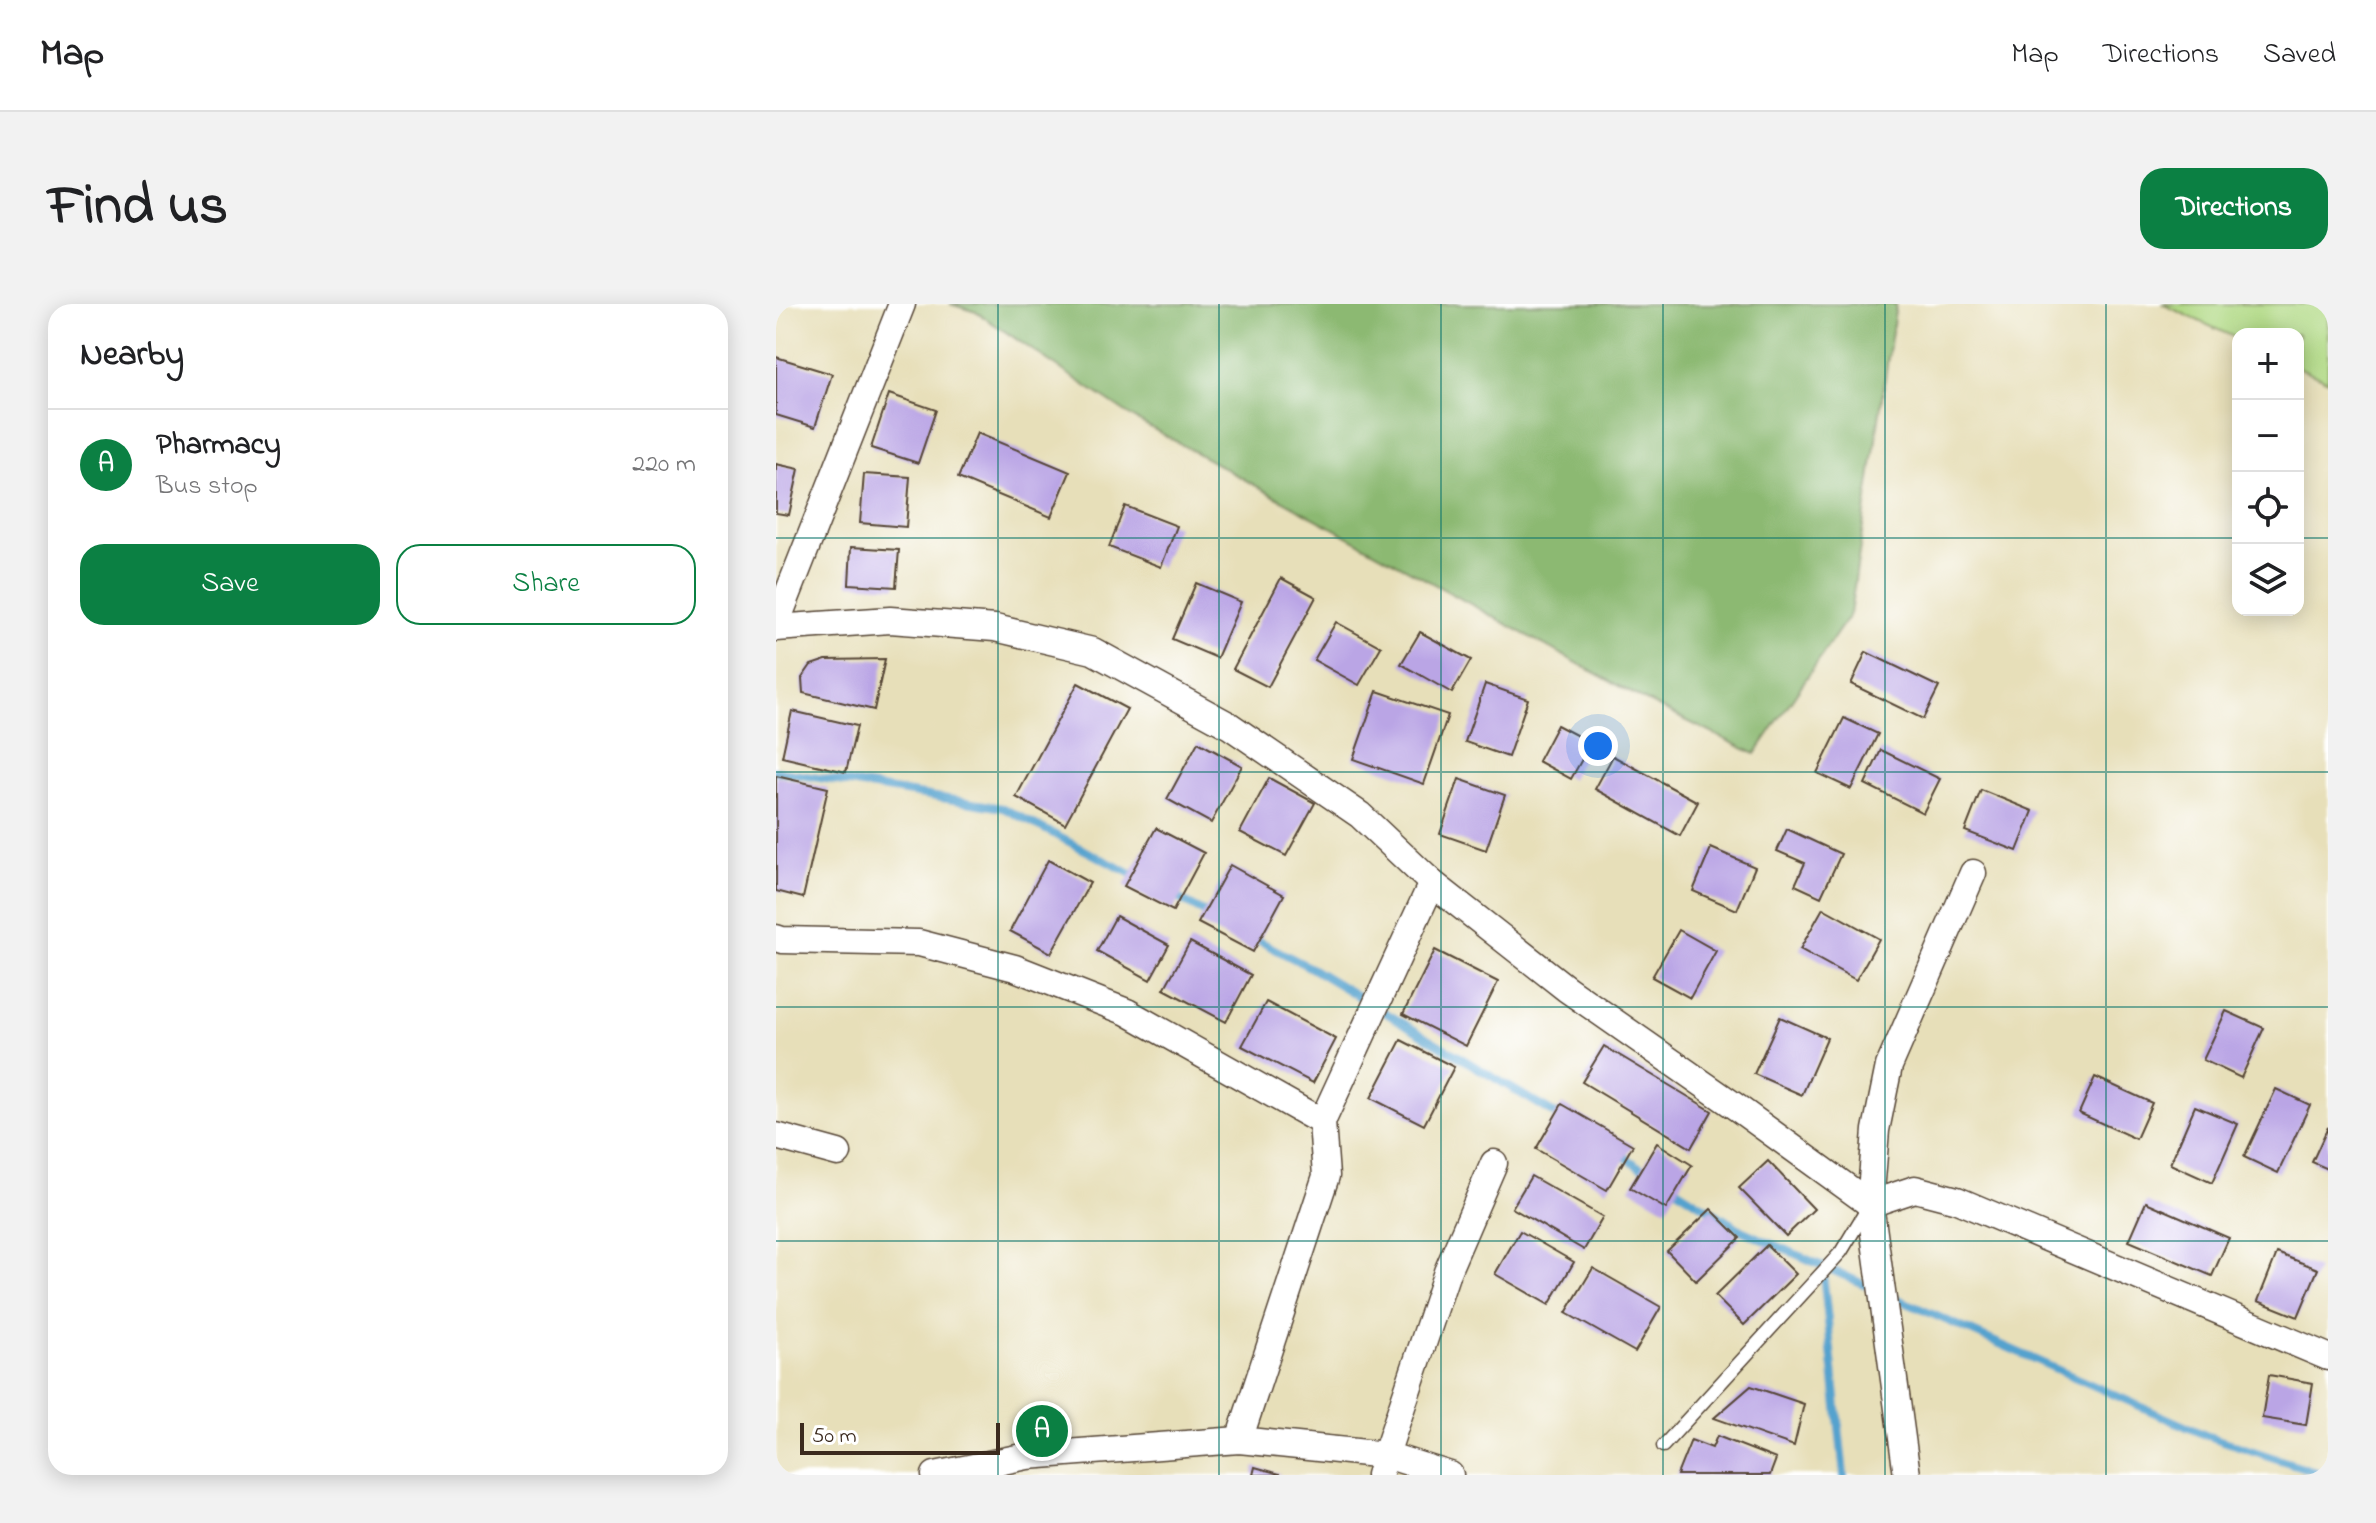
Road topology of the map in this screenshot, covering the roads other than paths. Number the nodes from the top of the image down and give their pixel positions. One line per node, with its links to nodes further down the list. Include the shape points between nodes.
1 (902, 304): 2 (street)
2 (776, 626): 4 (street, via 890,620 995,628 1093,651 1230,726 1360,815)
3 (1973, 873): 10 (street, via 1889,1066 1876,1130)
4 (1432, 883): 6 (street); 10 (street, via 1567,989)
5 (778, 945): 6 (street, via 919,943 1015,968 1127,1012)
6 (1322, 1122): 12 (street, via 1326,1176)
7 (776, 1136): 8 (street)
8 (838, 1153)
9 (1494, 1163): 14 (street, via 1447,1272)
10 (1870, 1204): 11 (street, via 1915,1189 1957,1200); 13 (lane, via 1841,1252); 17 (street)
11 (2328, 1357)
12 (1239, 1440): 14 (street); 15 (street, via 1027,1456)
13 (1663, 1446)
14 (1383, 1465): 16 (street)
15 (935, 1475)
16 (1450, 1475)
17 (1907, 1475)

